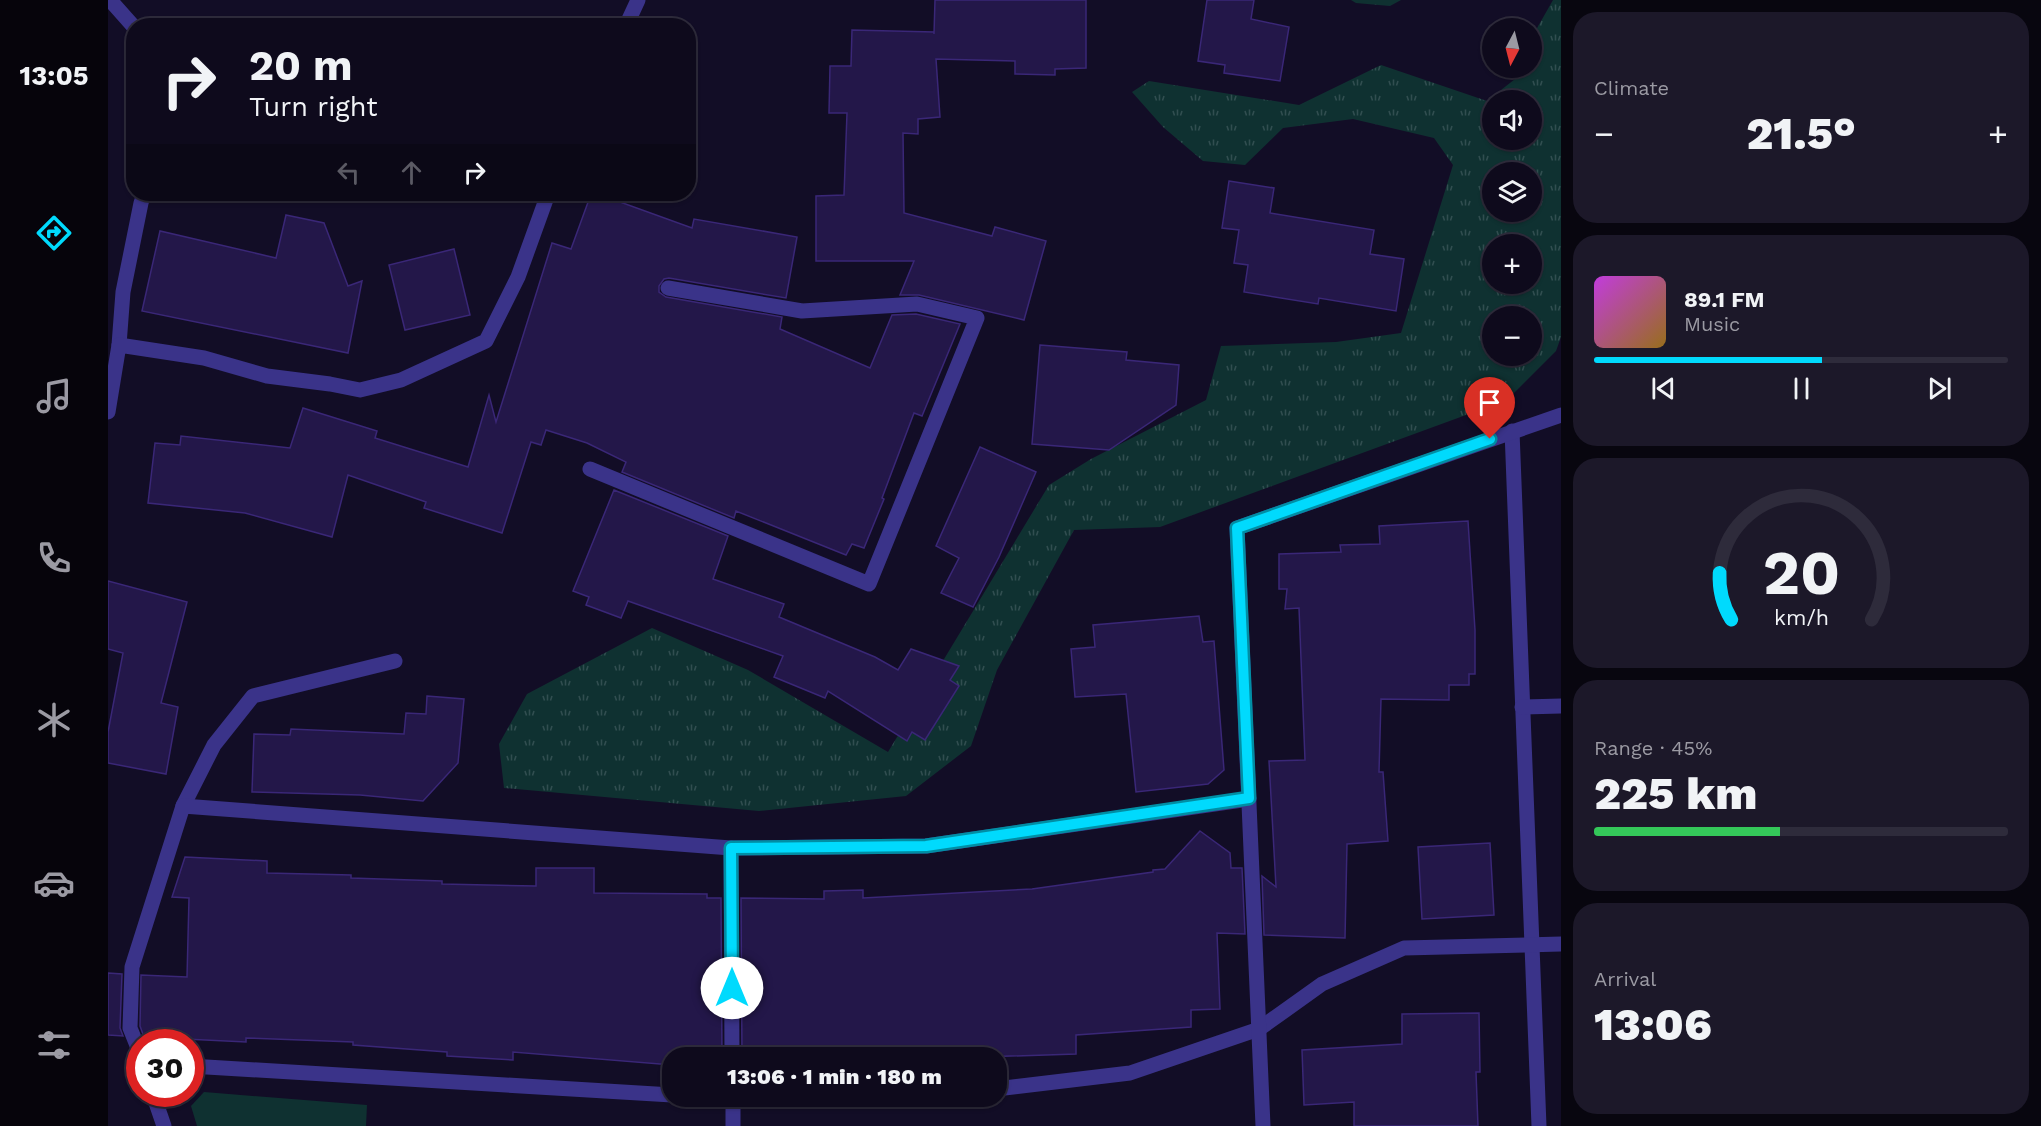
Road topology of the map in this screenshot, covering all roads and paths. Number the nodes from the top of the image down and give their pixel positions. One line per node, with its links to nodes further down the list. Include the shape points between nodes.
1 (110, 0): 3 (street)
2 (638, 0): 4 (street)
3 (126, 18)
4 (630, 18)
5 (141, 201): 8 (street, via 123,292)
6 (545, 201): 8 (street, via 518,277 486,341 401,380 360,390 267,376 204,358)
7 (668, 288): 12 (street, via 802,311 917,304 977,318 869,584)
8 (119, 345): 9 (street)
9 (108, 412)
10 (1561, 415): 11 (street)
11 (1512, 431): 15 (street); 16 (street, via 1237,528)
12 (590, 469)
13 (395, 661): 17 (street, via 253,696 214,745)
14 (1561, 706): 15 (street)
15 (1522, 707): 20 (street)
16 (1249, 798): 18 (street, via 926,846); 22 (street)
17 (183, 806): 18 (street); 21 (street, via 132,967)
18 (731, 848): 23 (street)
19 (1561, 944): 20 (street)
20 (1532, 945): 22 (street, via 1404,948 1322,984); 32 (street)
21 (130, 1029)
22 (1258, 1029): 25 (street, via 1130,1073); 31 (street)
23 (732, 1047)
24 (204, 1067): 26 (street)
25 (1007, 1088)
26 (662, 1094)
27 (157, 1107): 29 (street)
28 (733, 1107): 30 (street)
29 (164, 1126)
30 (733, 1126)
31 (1263, 1126)
32 (1539, 1126)

